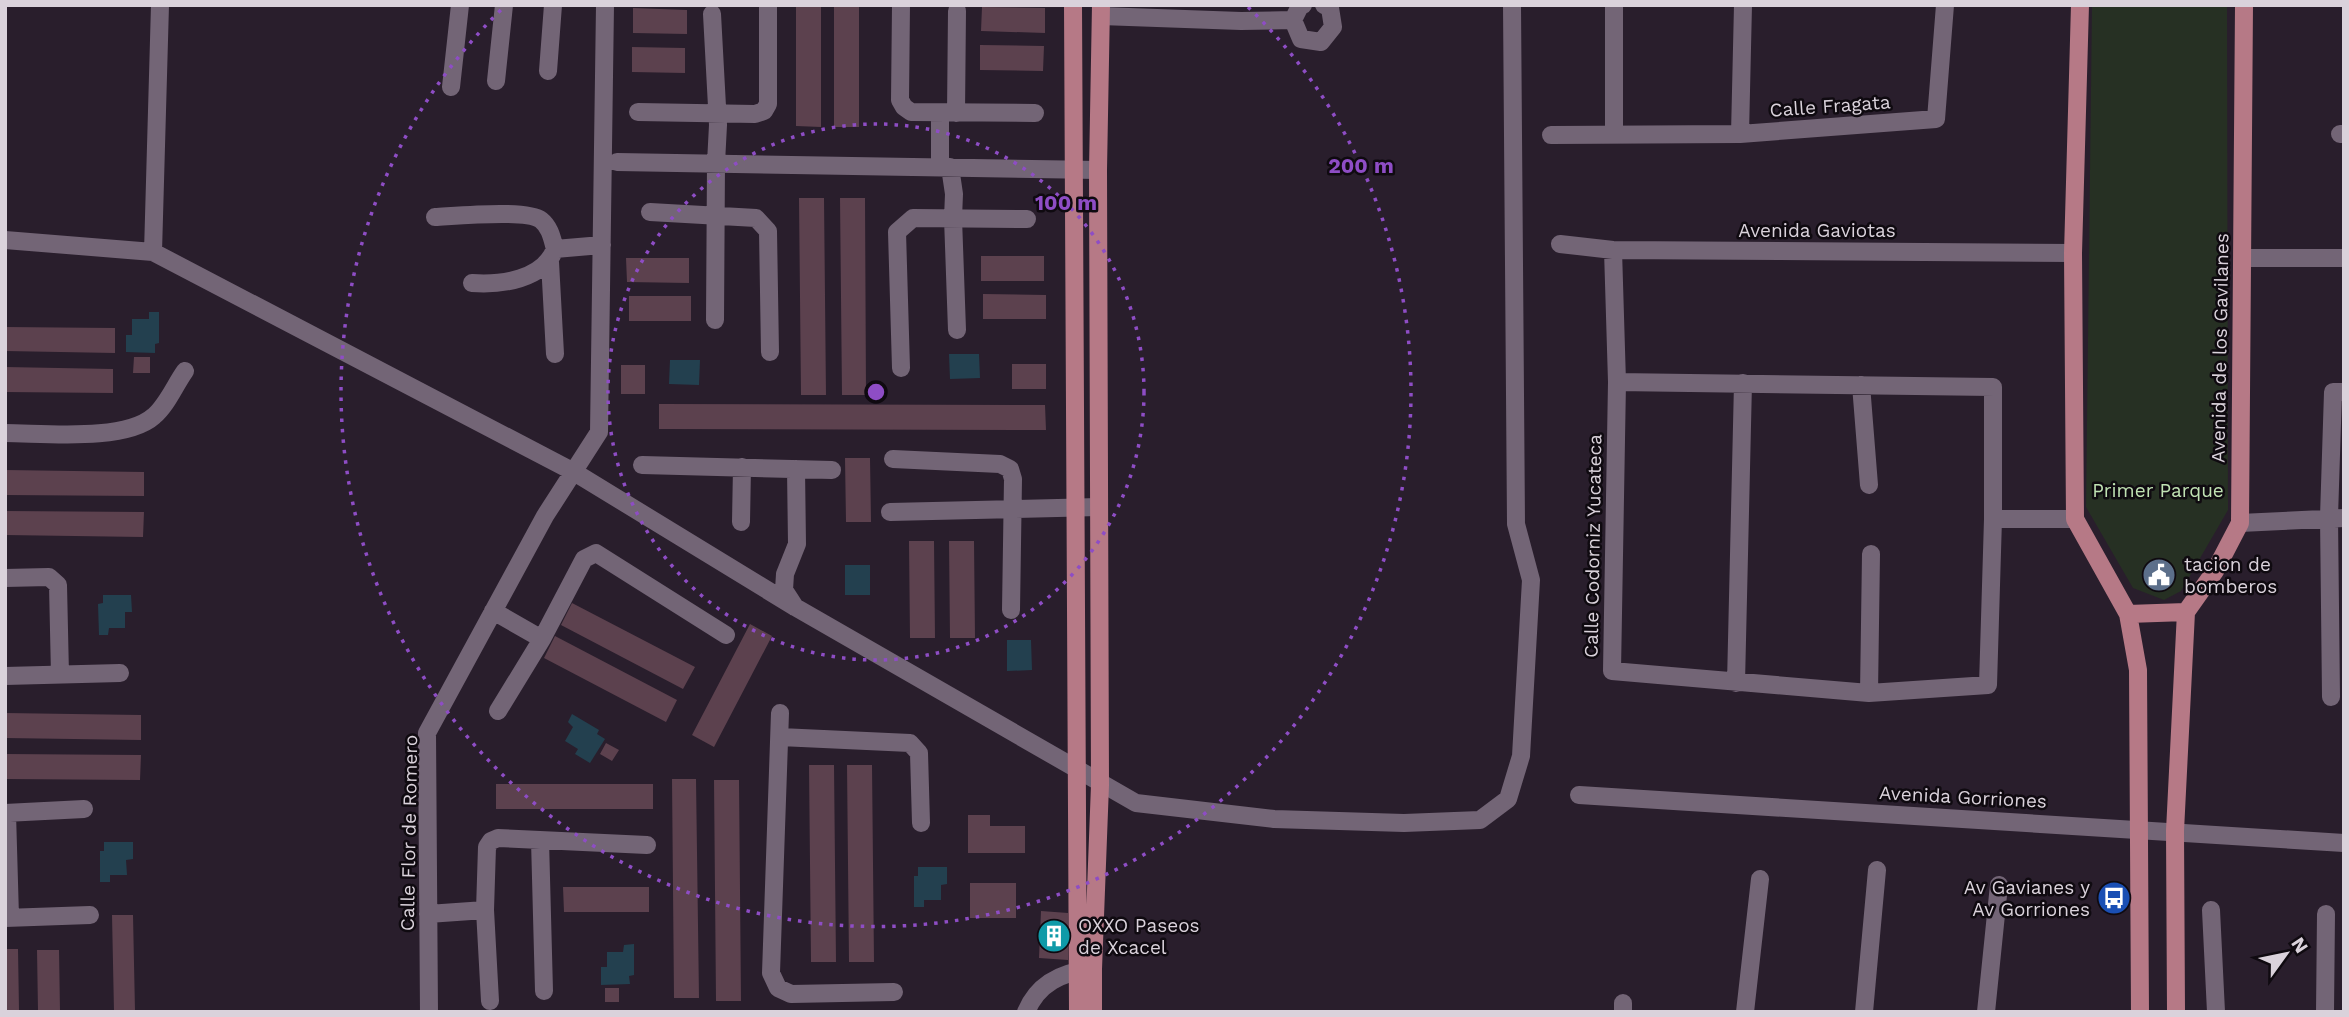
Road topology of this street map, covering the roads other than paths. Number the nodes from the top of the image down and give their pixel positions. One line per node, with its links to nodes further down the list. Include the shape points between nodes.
1 (160, 5): 45 (street)
2 (460, 5): 23 (street)
3 (503, 5): 22 (street)
4 (553, 5): 21 (street)
5 (605, 5): 43 (street, Calle Flor de Romero)
6 (768, 5): 25 (street, via 768,104 755,114)
7 (901, 5): 26 (street, via 900,100 911,112)
8 (1073, 5): 34 (main road)
9 (1512, 5): 98 (street, via 1516,524 1531,580 1521,756 1508,799 1480,820 1274,819 1136,803)
10 (1614, 5): 30 (street)
11 (1743, 5): 28 (street)
12 (1944, 5): 28 (street, Calle Fragata, via 1936,118)
13 (2080, 5): 46 (main road)
14 (2244, 5): 48 (main road, Avenida de los Gavilanes)
15 (1329, 6): 19 (street, via 1333,27 1321,42 1301,39)
16 (1101, 10): 18 (street); 35 (main road)
17 (957, 11): 26 (street)
18 (1241, 13): 19 (street)
19 (1298, 13)
20 (712, 15): 25 (street)
21 (548, 71)
22 (496, 82)
23 (450, 87)
24 (638, 112): 25 (street)
25 (717, 113): 32 (street)
26 (948, 113): 27 (street); 33 (street)
27 (1035, 113)
28 (1740, 134): 30 (street, Calle Fragata)
29 (1551, 135): 30 (street, Calle Fragata)
30 (1614, 135)
31 (617, 162): 32 (street)
32 (716, 163): 33 (street); 37 (street)
33 (945, 167): 34 (street); 39 (street, via 954,194)
34 (1073, 169): 35 (street); 70 (main road)
35 (1098, 170): 69 (main road)
36 (650, 212): 37 (street)
37 (716, 215): 51 (street); 53 (street, via 756,218 768,231)
38 (435, 217): 47 (street, via 538,217 550,229)
39 (953, 218): 40 (street); 52 (street); 55 (street, via 914,218 897,232)
40 (1027, 219)
41 (5, 240): 45 (street)
42 (1560, 244): 44 (street, Avenida Gaviotas)
43 (602, 245): 47 (street); 67 (street, Calle Flor de Romero, via 599,432)
44 (1613, 250): 46 (street, Avenida Gaviotas); 57 (street, Calle Codorniz Yucateca)
45 (153, 252): 67 (street)
46 (2073, 253): 75 (main road)
47 (553, 255): 50 (street, via 522,278); 54 (street)
48 (2243, 258): 49 (street); 77 (main road, Avenida de los Gavilanes)
49 (2344, 258)
50 (472, 283)
51 (715, 320)
52 (957, 330)
53 (769, 352)
54 (555, 354)
55 (901, 368)
56 (185, 371): 61 (street, via 156,415 138,427 115,433)
57 (1617, 382): 58 (street, Calle Codorniz Yucateca); 91 (street, Calle Codorniz Yucateca, via 1612,671)
58 (1743, 383): 59 (street, Calle Codorniz Yucateca); 91 (street)
59 (1861, 385): 68 (street); 74 (street, Calle Codorniz Yucateca, via 1993,387)
60 (2344, 392): 73 (street, via 2333,392)
61 (5, 433)
62 (893, 459): 71 (street, via 1000,464 1010,469 1013,479)
63 (642, 465): 64 (street)
64 (742, 467): 65 (street); 76 (street)
65 (796, 469): 66 (street); 80 (street, via 797,544 783,590)
66 (832, 470)
67 (574, 472): 80 (street); 82 (street, Calle Flor de Romero)
68 (1869, 485)
69 (1099, 507): 70 (street); 98 (main road)
70 (1075, 508): 71 (street); 97 (main road)
71 (1013, 510): 72 (street); 81 (street)
72 (890, 512)
73 (2336, 517): 77 (street); 87 (street)
74 (1993, 519): 75 (street); 92 (street, Calle Codorniz Yucateca, via 1988,685)
75 (2075, 519): 84 (main road)
76 (741, 522)
77 (2240, 523): 83 (main road, Avenida de los Gavilanes, via 2215,571)
78 (1871, 554): 92 (street)
79 (5, 578): 89 (street, via 49,577 58,585)
80 (795, 607): 97 (street)
81 (1011, 610)
82 (494, 611): 86 (street); 115 (street, Calle Flor de Romero, via 427,733)
83 (2186, 612): 84 (main road); 104 (main road)
84 (2128, 614): 103 (main road, via 2138,670)
85 (726, 635): 86 (street, via 596,554 584,559)
86 (542, 639): 94 (street)
87 (2337, 643): 93 (street)
88 (120, 673): 89 (street)
89 (60, 675): 90 (street)
90 (5, 676)
91 (1736, 683): 92 (street, Calle Codorniz Yucateca)
92 (1869, 693)
93 (2331, 697)
94 (498, 711)
95 (780, 713): 96 (street)
96 (780, 737): 102 (street, via 910,743 919,753); 120 (street, via 771,973 778,988 791,995)
97 (1077, 769): 98 (street); 117 (main road)
98 (1100, 785): 117 (main road)
99 (1579, 795): 103 (street, Avenida Gorriones)
100 (85, 809): 101 (street)
101 (6, 813): 116 (street)
102 (921, 823)
103 (2140, 829): 104 (street, Avenida Gorriones); 130 (main road)
104 (2175, 831): 106 (street, Avenida Gorriones); 131 (main road)
105 (540, 840): 107 (street); 111 (street, via 491,841); 118 (street)
106 (2344, 843)
107 (647, 845)
108 (1877, 870): 128 (street)
109 (1760, 879): 127 (street)
110 (1999, 885): 129 (street)
111 (485, 910): 115 (street); 121 (street)
112 (2211, 910): 132 (street)
113 (2326, 914): 133 (street)
114 (90, 915): 116 (street)
115 (428, 915): 122 (street, Calle Flor de Romero)
116 (8, 918)
117 (1086, 970): 124 (street, via 1049,981); 125 (main road); 126 (main road)
118 (544, 991)
119 (894, 992): 120 (street)
120 (825, 993): 123 (street)
121 (490, 1001)
122 (429, 1012)
123 (826, 1012)
124 (1026, 1012)
125 (1078, 1012)
126 (1094, 1012)
127 (1745, 1012)
128 (1864, 1012)
129 (1986, 1012)
130 (2140, 1012)
131 (2176, 1012)
132 (2216, 1012)
133 (2325, 1012)

